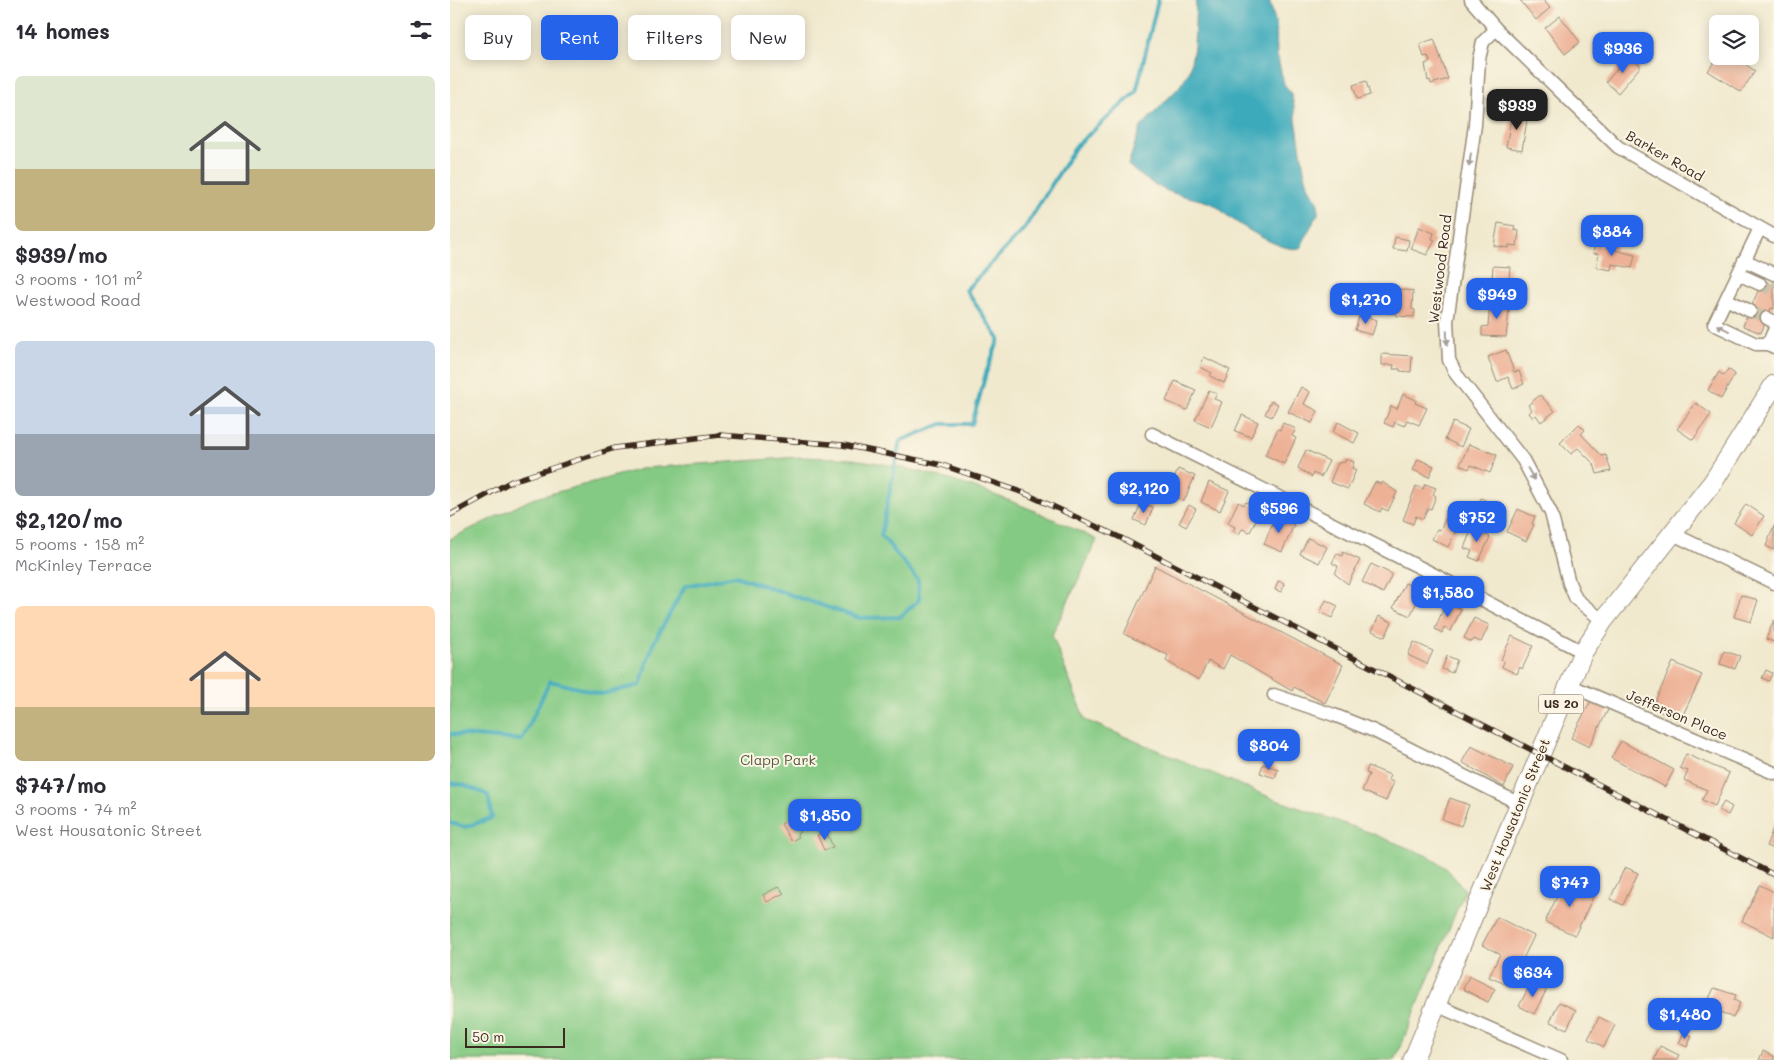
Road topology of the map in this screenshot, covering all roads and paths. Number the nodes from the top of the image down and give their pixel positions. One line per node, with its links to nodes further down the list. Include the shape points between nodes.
1 (1471, 0): 2 (street, Barker Road)
2 (1496, 29): 3 (street, Barker Road, via 1618,147); 17 (street, Westwood Road, one-way to 17, via 1483,42 1479,59 1475,125 1447,321 1450,360 1456,374 1522,460 1540,489 1551,513 1576,599)
3 (1760, 228): 4 (street, Barker Road); 5 (street)
4 (1774, 236)
5 (1744, 260): 6 (street); 7 (street)
6 (1738, 274): 8 (street); 9 (street)
7 (1774, 274)
8 (1760, 284)
9 (1726, 299): 10 (street); 12 (street, one-way to 9, via 1756,344 1714,324)
10 (1750, 311)
11 (1774, 331): 12 (street)
12 (1771, 345)
13 (1774, 385): 15 (highway, West Housatonic Street / US 20, via 1713,482)
14 (1152, 434): 18 (street)
15 (1671, 533): 16 (street); 17 (highway, West Housatonic Street / US 20)
16 (1774, 583)
17 (1603, 621): 18 (highway, West Housatonic Street / US 20)
18 (1584, 652): 19 (highway, West Housatonic Street / US 20)
19 (1569, 685): 21 (street, Jefferson Place); 22 (highway, West Housatonic Street / US 20)
20 (1274, 695): 22 (street, via 1374,731)
21 (1774, 774)
22 (1520, 804): 23 (highway, West Housatonic Street / US 20)
23 (1436, 1005): 24 (highway, West Housatonic Street / US 20); 25 (street)
24 (1413, 1060)
25 (1561, 1060)

